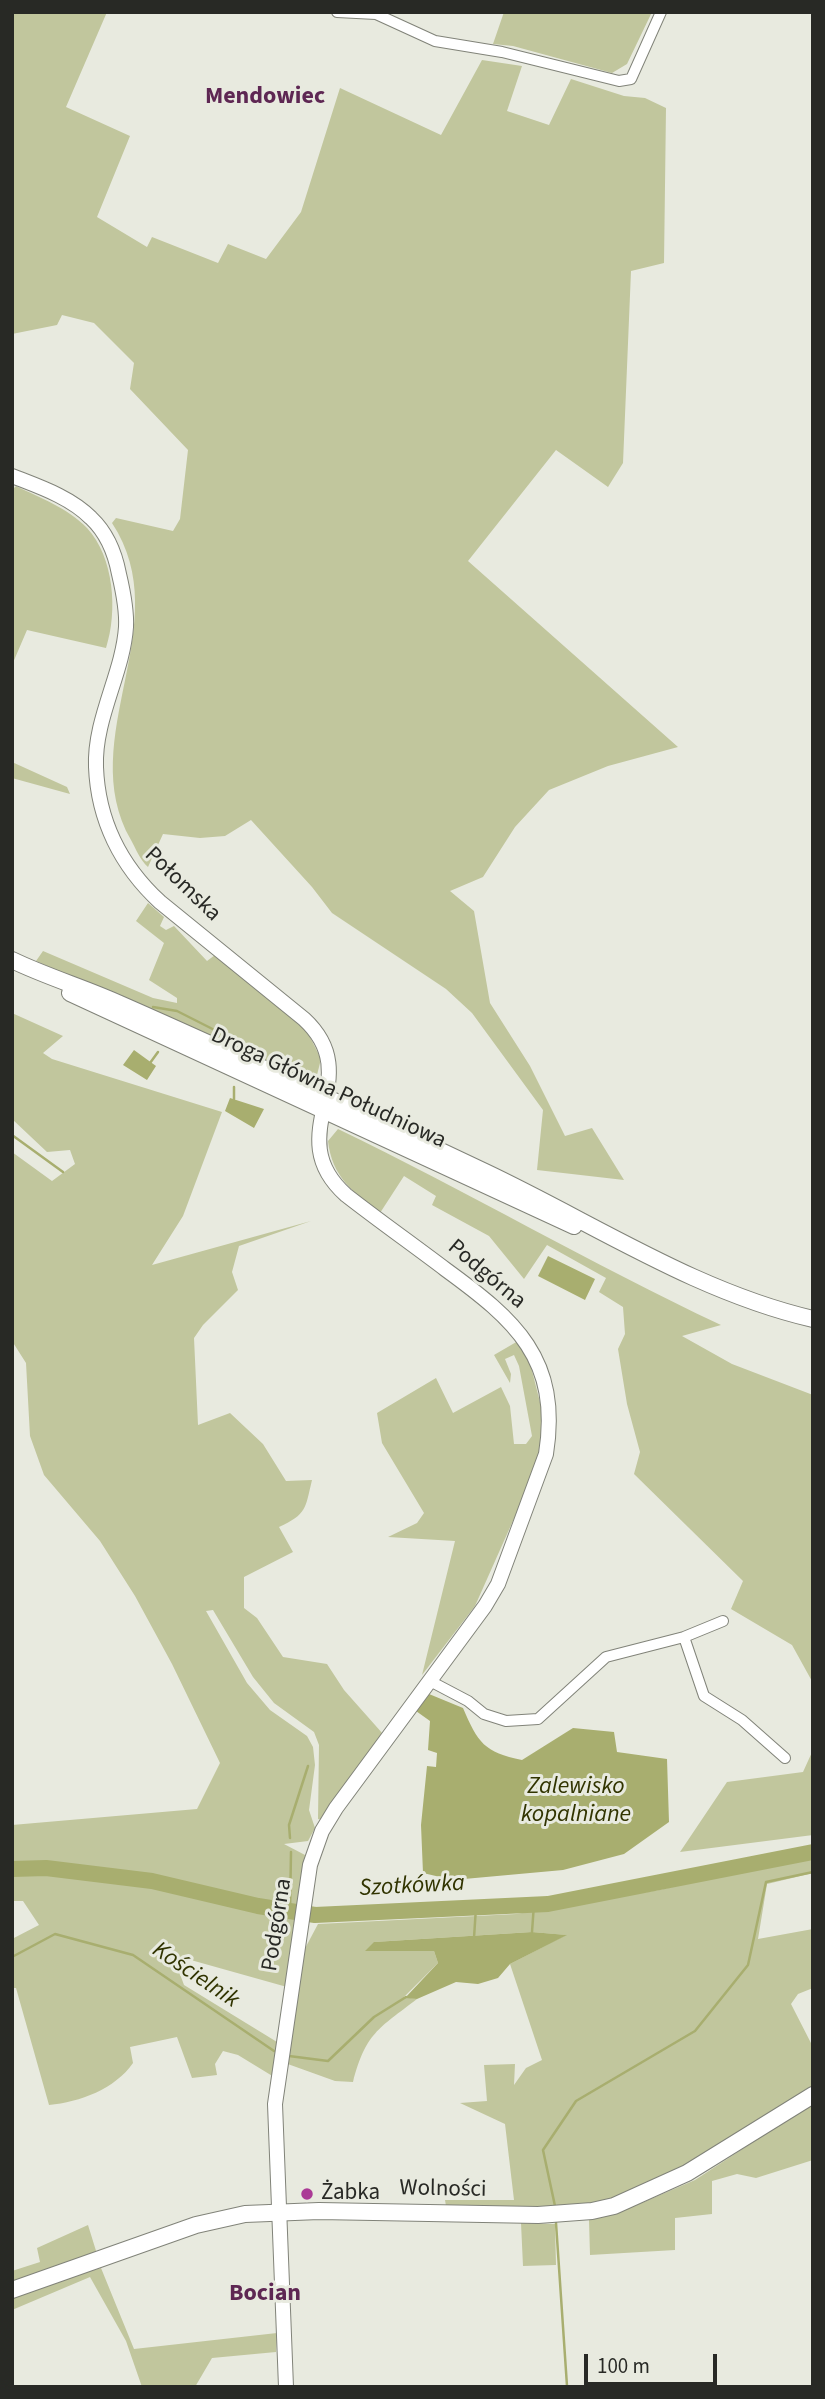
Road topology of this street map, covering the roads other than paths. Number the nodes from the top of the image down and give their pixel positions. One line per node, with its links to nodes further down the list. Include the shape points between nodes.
1 (337, 12): 3 (street)
2 (661, 12): 3 (street, via 631,79 620,81 435,41)
3 (376, 13)
4 (12, 476): 6 (street, Połomska, via 83,511 106,536 117,559 126,627 95,764 104,818 119,854 159,902 320,1036 331,1063)
5 (12, 960): 6 (main road, Droga Główna Południowa, via 107,1012)
6 (324, 1105): 7 (street, Połomska, via 318,1140 323,1167 338,1188); 8 (main road, Droga Główna Południowa, via 536,1210 610,1237 743,1297)
7 (384, 1223): 11 (street, Podgórna, via 502,1313 533,1352 547,1396 546,1454 498,1584)
8 (813, 1319)
9 (723, 1621): 10 (street)
10 (684, 1637): 11 (street, via 606,1657 538,1719 506,1721 484,1714); 12 (street, via 704,1696 742,1720)
11 (430, 1681): 14 (street, Podgórna, via 322,1831 304,1896 275,2104)
12 (785, 1758)
13 (813, 2095): 14 (main road, Wolności, via 665,2185 592,2211 537,2215)
14 (279, 2213): 15 (main road, Wolności, via 245,2214 196,2225); 16 (street, Podgórna)
15 (12, 2290)
16 (286, 2387)

